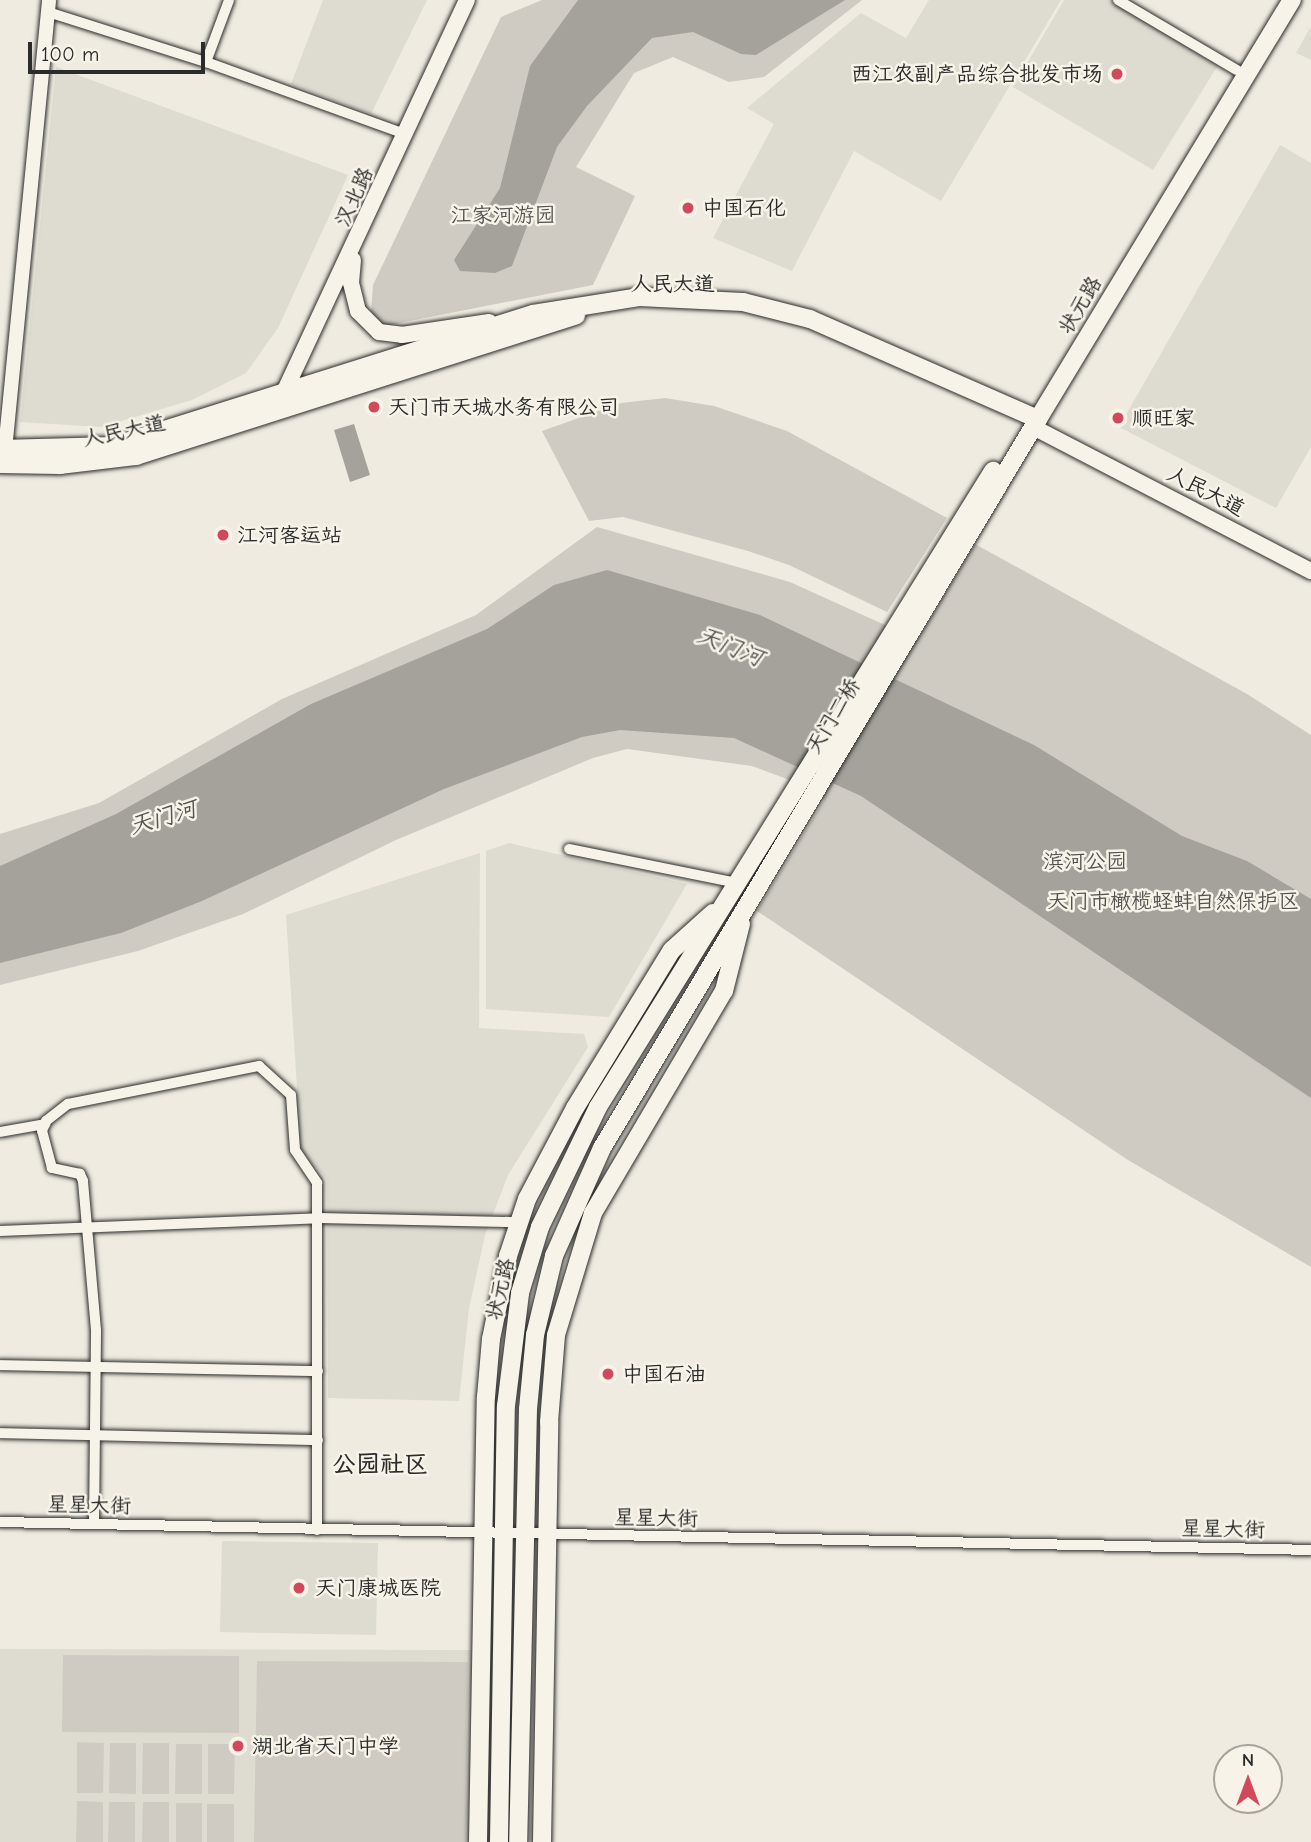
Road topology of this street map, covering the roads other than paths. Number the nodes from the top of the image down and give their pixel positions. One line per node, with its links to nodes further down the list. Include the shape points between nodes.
1 (229, 0): 7 (street)
2 (467, 0): 9 (main road, 汉北路)
3 (1118, 0): 8 (street)
4 (1279, 0): 8 (main road, 状元路)
5 (1292, 0): 14 (main road, 状元路)
6 (49, 6): 7 (street); 15 (street)
7 (206, 62): 9 (street)
8 (1237, 70): 14 (main road, 状元路)
9 (405, 134): 10 (main road, 汉北路)
10 (354, 249): 11 (main road, via 356,304 364,321 379,332 418,334); 12 (main road, 汉北路)
11 (533, 314): 12 (main road, 人民大道); 14 (main road, 人民大道, via 639,297 743,302 850,334)
12 (284, 392): 13 (main road, 汉北路); 15 (main road, 人民大道, via 114,446)
13 (276, 409): 14 (main road, 人民大道, via 562,319 603,309 677,304 747,309 809,326); 15 (main road, 人民大道, via 136,456 60,465)
14 (1031, 420): 16 (main road, 人民大道); 17 (main road, 人民大道); 18 (main road, 状元路)
15 (2, 454)
16 (1311, 561)
17 (1311, 571)
18 (902, 631): 19 (main road, 天门二桥)
19 (789, 818): 21 (main road, 状元路); 23 (main road, 状元路)
20 (569, 849): 21 (street)
21 (737, 883): 22 (main road, 状元路)
22 (726, 901): 27 (main road, via 684,938 663,965 560,1133); 33 (main road, 状元路, via 598,1107 554,1193 528,1261)
23 (743, 911): 31 (main road, 状元路, via 582,1186 554,1256); 32 (main road, via 724,992 605,1189 582,1240)
24 (45, 1124): 25 (street); 26 (street, via 68,1104 259,1066 291,1095 295,1150 315,1174); 28 (street, via 43,1145 52,1168 80,1174 83,1181)
25 (0, 1132)
26 (318, 1218): 27 (street); 28 (street); 36 (street)
27 (519, 1222): 30 (main road)
28 (88, 1227): 29 (street); 35 (street)
29 (0, 1231)
30 (495, 1315): 33 (main road); 45 (main road, via 486,1397)
31 (537, 1324): 32 (main road); 40 (main road, 状元路)
32 (557, 1331): 37 (main road)
33 (511, 1352): 46 (main road, 状元路)
34 (0, 1365): 35 (street)
35 (95, 1367): 36 (street); 39 (street)
36 (318, 1371): 41 (street)
37 (549, 1422): 40 (main road); 48 (main road)
38 (0, 1433): 39 (street)
39 (94, 1435): 41 (street); 43 (street)
40 (527, 1437): 47 (main road, 状元路)
41 (318, 1440): 44 (street)
42 (0, 1522): 43 (street, 星星大街)
43 (94, 1524): 44 (street, 星星大街)
44 (317, 1530): 45 (street, 星星大街)
45 (483, 1533): 46 (street, 星星大街); 50 (main road)
46 (503, 1533): 47 (street, 星星大街); 51 (main road, 状元路)
47 (524, 1534): 48 (street, 星星大街); 52 (main road, 状元路)
48 (546, 1535): 49 (street, 星星大街); 53 (main road)
49 (1311, 1550)
50 (478, 1842)
51 (499, 1842)
52 (518, 1842)
53 (542, 1842)

